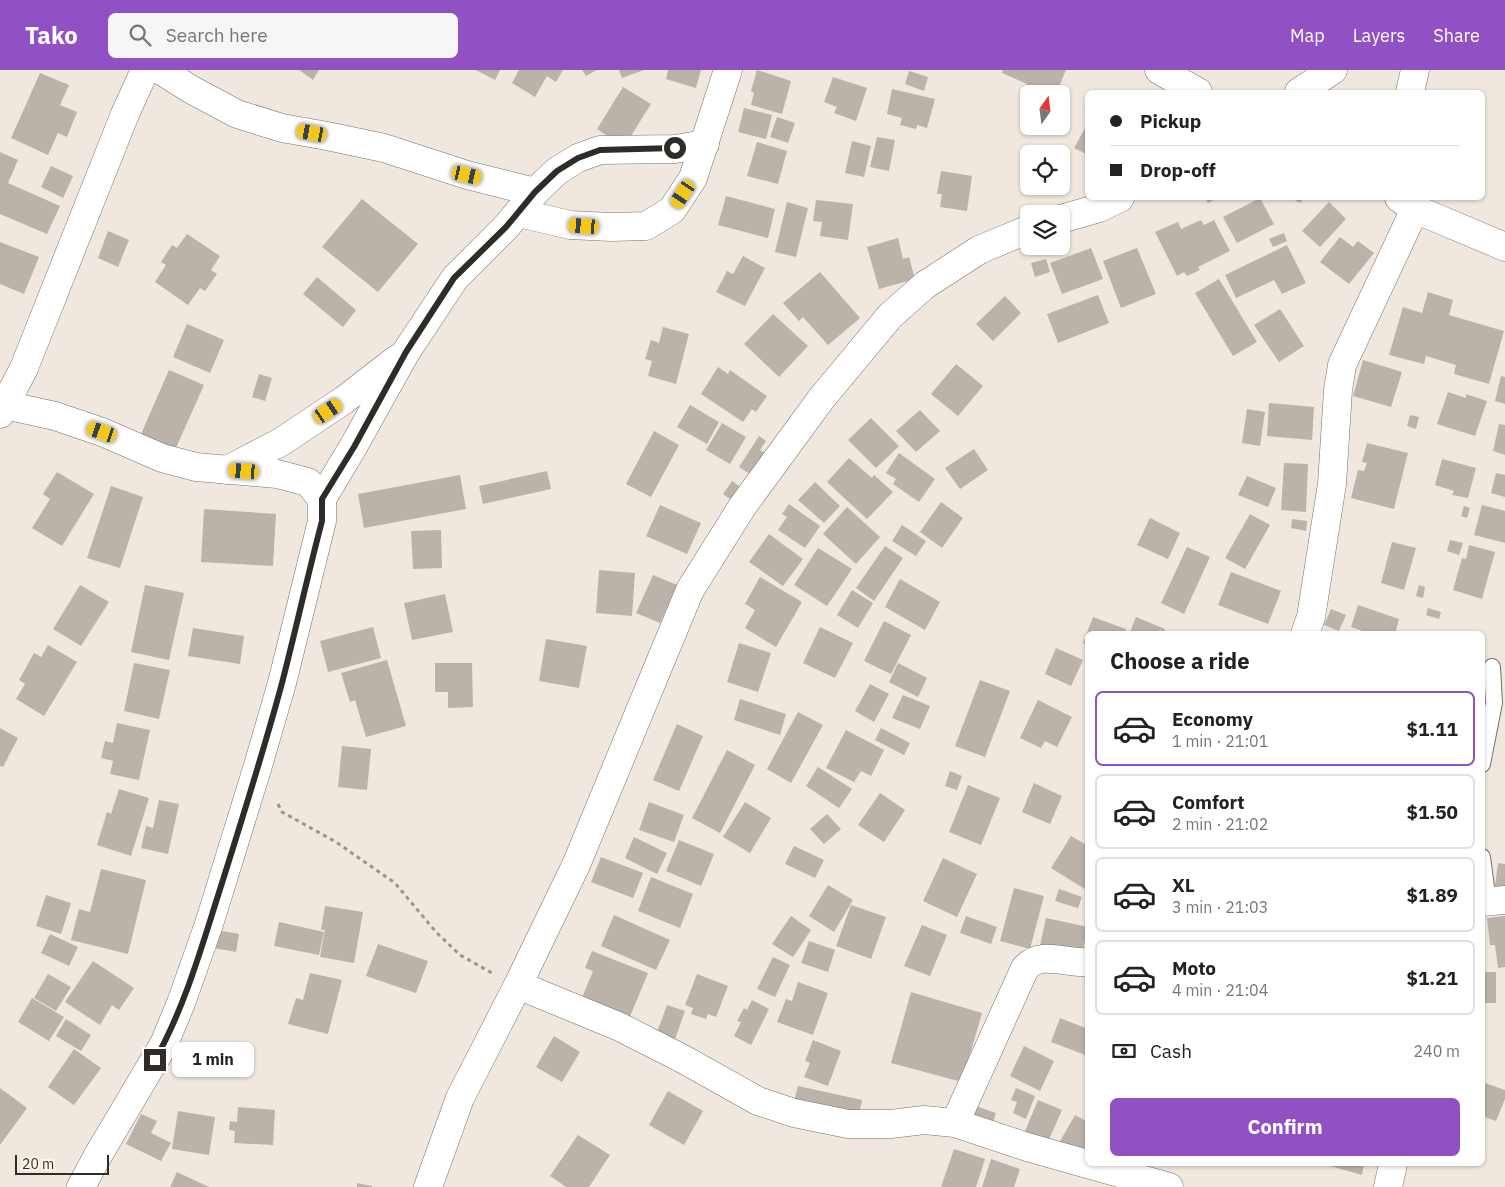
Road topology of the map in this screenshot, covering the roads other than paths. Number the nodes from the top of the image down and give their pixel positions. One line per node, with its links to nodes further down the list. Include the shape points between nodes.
1 (145, 70): 19 (street, via 24,368)
2 (160, 70): 11 (street, via 236,114 282,128 384,148 467,175)
3 (728, 70): 10 (street)
4 (1159, 70): 7 (street)
5 (1333, 70): 8 (street)
6 (1415, 70): 9 (street)
7 (1194, 90)
8 (1302, 90)
9 (1410, 90)
10 (705, 144): 11 (street, via 600,150 557,171); 14 (street, via 693,178 672,210 646,226 570,225)
11 (535, 192): 14 (street)
12 (1116, 200): 15 (street)
13 (1407, 203): 17 (street); 22 (street, via 1342,365 1332,484)
14 (519, 213): 18 (street, via 454,278)
15 (1070, 216)
16 (1020, 233): 28 (street, via 979,250 925,285 890,316 821,399 742,507 690,590 576,865)
17 (1505, 247)
18 (406, 352): 20 (street, via 344,400 281,442); 21 (street)
19 (1, 408): 20 (street, via 55,416 162,458 196,467)
20 (227, 470): 21 (street, via 277,474 308,482)
21 (322, 499): 33 (street, via 322,521 282,683 209,924 164,1044)
22 (1306, 631)
23 (1492, 667): 24 (lane, via 1494,703)
24 (1485, 749)
25 (1485, 870): 26 (lane)
26 (1492, 901)
27 (1085, 962): 29 (street, via 1044,958 1030,962 1025,968)
28 (518, 985): 29 (street, via 620,1027 758,1101 794,1113 848,1124 924,1120); 34 (street, via 460,1098)
29 (955, 1123): 30 (street)
30 (1085, 1163)
31 (1094, 1166): 35 (street)
32 (1393, 1166): 36 (street)
33 (81, 1187)
34 (428, 1187)
35 (1169, 1187)
36 (1388, 1187)

